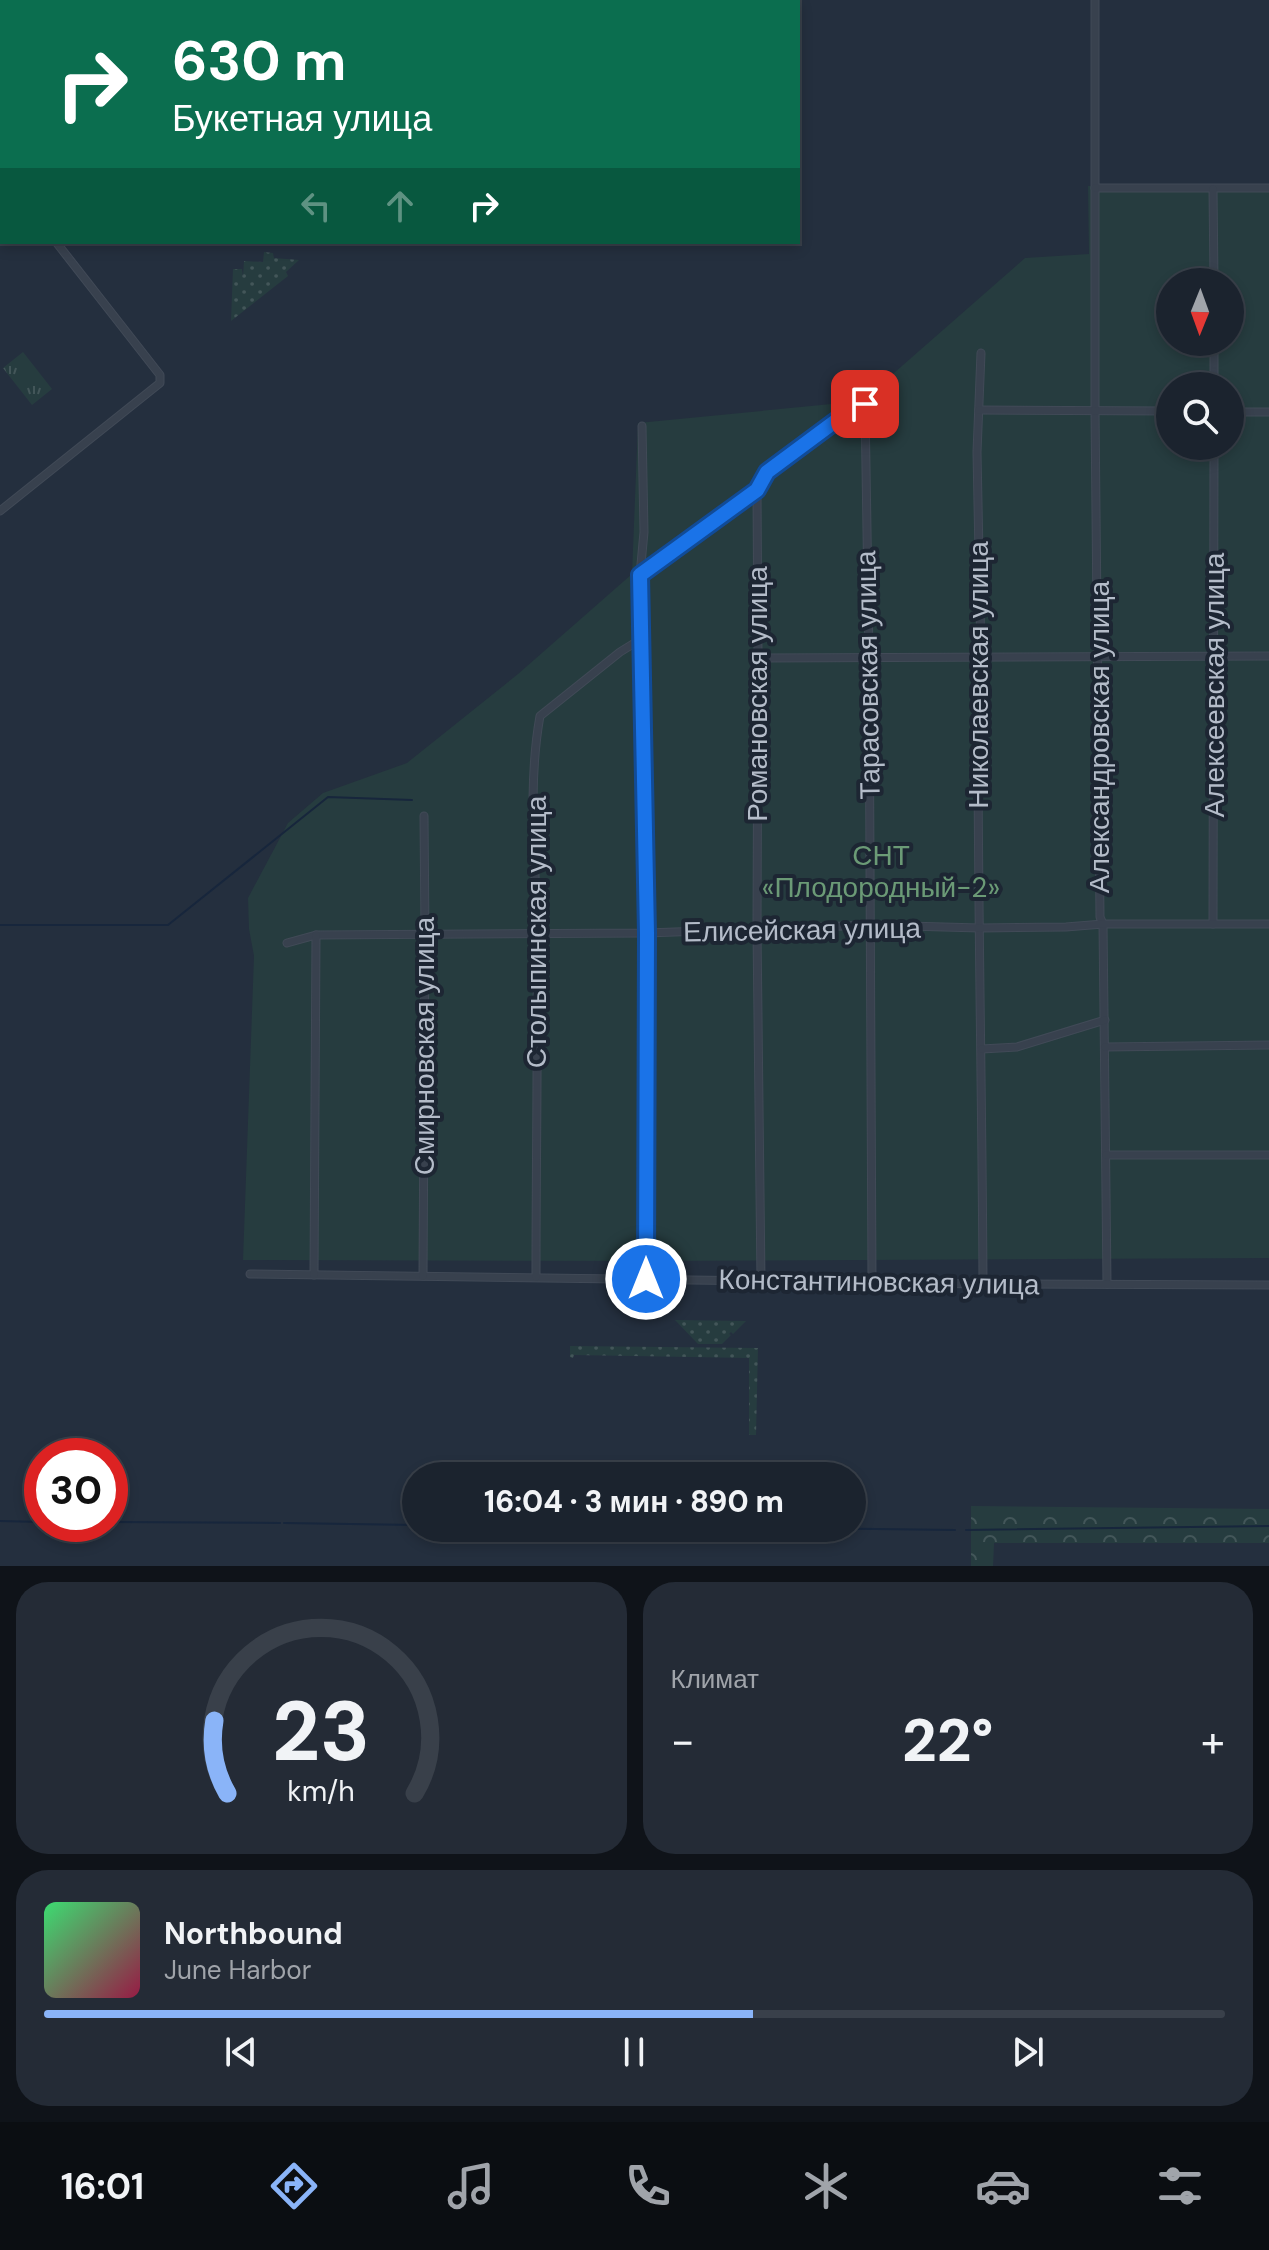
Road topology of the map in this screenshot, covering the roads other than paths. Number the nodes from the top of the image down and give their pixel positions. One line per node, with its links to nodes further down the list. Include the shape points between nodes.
1 (1095, 0): 2 (street, Александровская улица)
2 (1095, 188): 4 (street); 9 (street, Александровская улица)
3 (1269, 188): 4 (street)
4 (1213, 189): 6 (street)
5 (58, 244): 16 (street, via 160,375 160,383)
6 (1214, 268)
7 (981, 353): 8 (street, Николаевская улица)
8 (979, 410): 9 (street); 21 (street, Николаевская улица)
9 (1095, 411): 10 (street); 22 (street, Александровская улица)
10 (1156, 411)
11 (1244, 412): 12 (street)
12 (1269, 412)
13 (642, 426): 17 (street)
14 (1214, 460): 23 (street, Алексеевская улица)
15 (757, 490): 17 (street); 20 (street, Тарасовская улица, via 767,472 865,404); 24 (street, Романовская улица)
16 (0, 511)
17 (640, 575): 18 (street)
18 (641, 639): 32 (street, Столыпинская улица, via 540,716 535,741); 33 (street)
19 (1269, 656): 23 (street)
20 (869, 657): 21 (street); 24 (street); 29 (street, Тарасовская улица)
21 (981, 657): 22 (street); 30 (street, Николаевская улица)
22 (1098, 657): 23 (street); 26 (street, Александровская улица)
23 (1215, 657): 27 (street, Алексеевская улица)
24 (758, 658): 31 (street, Романовская улица)
25 (424, 816): 34 (street, Смирновская улица)
26 (1103, 924): 27 (street, Елисейская улица); 30 (street, Елисейская улица); 37 (street, Александровская улица)
27 (1213, 924): 28 (street, Елисейская улица)
28 (1269, 924)
29 (871, 925): 30 (street, Елисейская улица); 31 (street, Елисейская улица); 49 (street, Тарасовская улица)
30 (980, 928): 40 (street, Николаевская улица)
31 (757, 930): 33 (street, Елисейская улица); 48 (street, Романовская улица)
32 (537, 933): 33 (street, Елисейская улица); 34 (street, Елисейская улица); 46 (street, Столыпинская улица)
33 (647, 933): 47 (street)
34 (425, 934): 35 (street, Елисейская улица); 45 (street, Смирновская улица)
35 (316, 935): 36 (street, Елисейская улица); 44 (street)
36 (287, 943)
37 (1105, 1020): 39 (street, Александровская улица); 40 (street, via 1017,1047)
38 (1269, 1045): 39 (street)
39 (1105, 1047): 41 (street, Александровская улица)
40 (982, 1049): 50 (street, Николаевская улица)
41 (1106, 1155): 42 (street); 51 (street, Александровская улица)
42 (1269, 1155)
43 (250, 1274): 44 (street, Константиновская улица)
44 (314, 1275): 45 (street, Константиновская улица)
45 (423, 1276): 46 (street, Константиновская улица)
46 (536, 1277): 47 (street, Константиновская улица)
47 (646, 1279): 48 (street, Константиновская улица)
48 (761, 1281): 49 (street, Константиновская улица)
49 (872, 1282): 50 (street, Константиновская улица)
50 (983, 1284): 51 (street, Константиновская улица)
51 (1107, 1284): 52 (street, Константиновская улица)
52 (1269, 1285)

